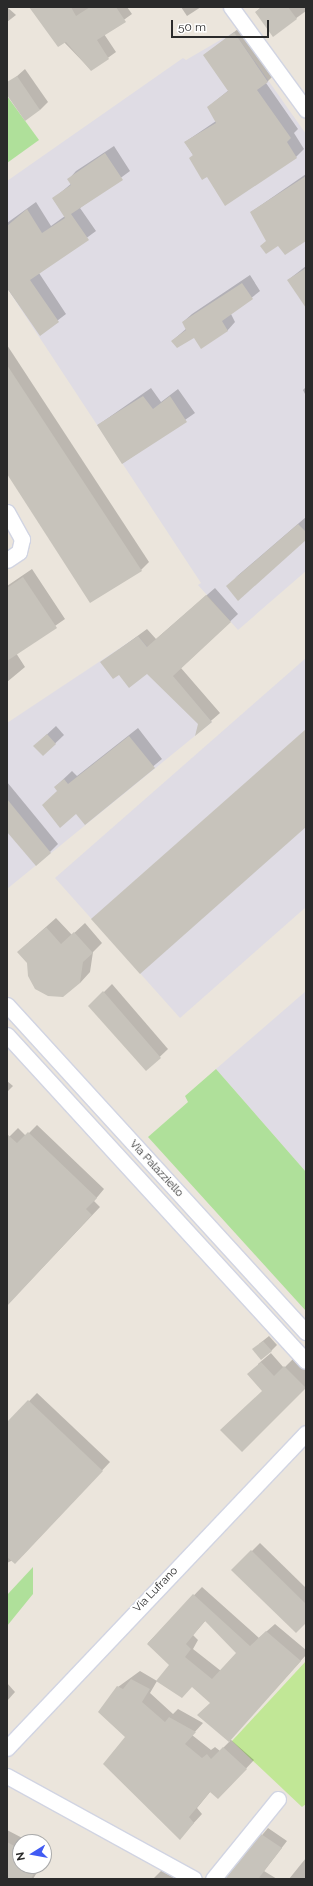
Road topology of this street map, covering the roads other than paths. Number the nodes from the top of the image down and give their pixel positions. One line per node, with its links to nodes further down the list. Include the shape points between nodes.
1 (231, 7): 2 (street)
2 (306, 110)
3 (7, 512): 4 (street, via 22,539 18,552)
4 (7, 560)
5 (7, 1005): 7 (street, Via Palazziello)
6 (7, 1035): 8 (street, Via Palazziello)
7 (306, 1332)
8 (306, 1361)
9 (306, 1433): 10 (street, Via Lufrano)
10 (7, 1748)
11 (7, 1776): 13 (street)
12 (278, 1798): 14 (street)
13 (194, 1879)
14 (213, 1879)

